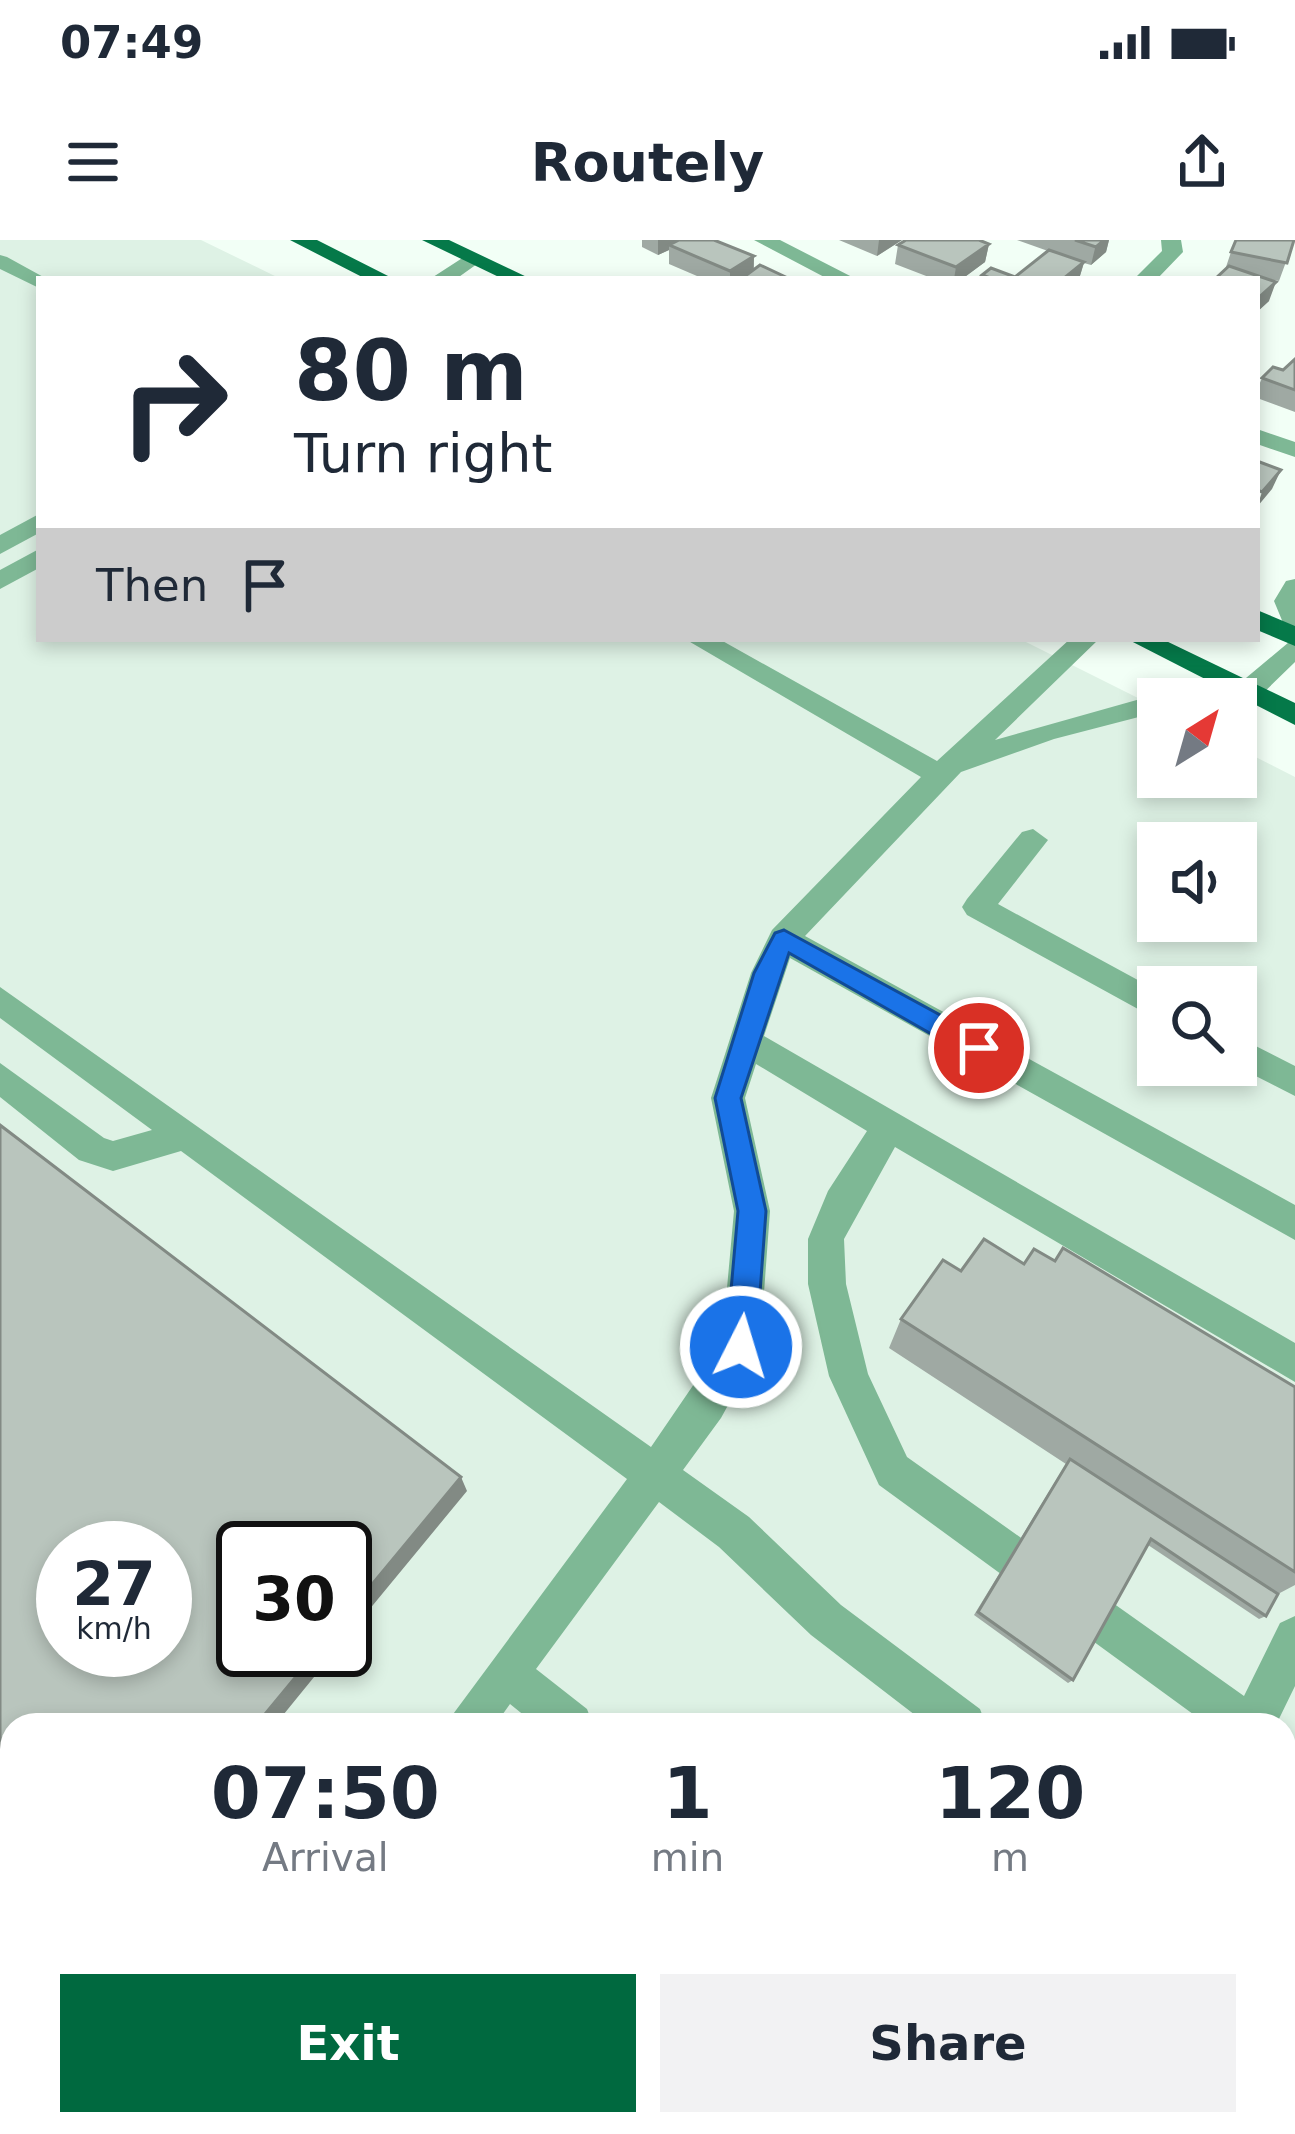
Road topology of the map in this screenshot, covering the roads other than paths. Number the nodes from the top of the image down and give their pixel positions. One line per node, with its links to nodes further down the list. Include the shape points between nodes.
1 (300, 240): 7 (main road)
2 (432, 240): 5 (main road)
3 (764, 240): 10 (street)
4 (1171, 240): 11 (street, via 1173,252)
5 (474, 259): 8 (street); 9 (main road)
6 (0, 261): 12 (street)
7 (377, 276)
8 (447, 276)
9 (508, 276)
10 (838, 276)
11 (1147, 276)
12 (36, 280)
13 (1260, 437): 14 (street)
14 (1295, 450)
15 (36, 524): 16 (street)
16 (0, 546)
17 (36, 559): 18 (street)
18 (0, 581)
19 (1295, 587): 21 (street, via 1287,601)
20 (1260, 621): 25 (main road)
21 (1295, 625)
22 (703, 642): 31 (street)
23 (1083, 642): 31 (street)
24 (1146, 642): 26 (main road)
25 (1295, 642): 27 (street)
26 (1221, 678)
27 (1257, 682)
28 (1257, 696): 30 (main road)
29 (1137, 708): 31 (street, via 1046,731)
30 (1295, 715)
31 (940, 775): 33 (street)
32 (1033, 841): 34 (street, via 978,907)
33 (784, 939): 36 (street); 42 (street)
34 (1137, 994)
35 (6, 1015): 41 (street)
36 (743, 1040): 40 (street); 44 (street, via 728,1098 752,1211 741,1347)
37 (1257, 1061): 39 (street)
38 (0, 1077): 41 (street, via 92,1149 113,1156)
39 (1295, 1082)
40 (888, 1127): 43 (street); 51 (street, via 826,1239 826,1284 849,1376 892,1471)
41 (185, 1135): 44 (street)
42 (1295, 1224)
43 (1295, 1364)
44 (652, 1476): 46 (street); 50 (street, via 734,1532 826,1620)
45 (1295, 1638): 47 (street)
46 (506, 1673): 48 (street); 49 (street)
47 (1285, 1686): 52 (street)
48 (476, 1713)
49 (556, 1713)
50 (948, 1713)
51 (1233, 1713)
52 (1261, 1713)

